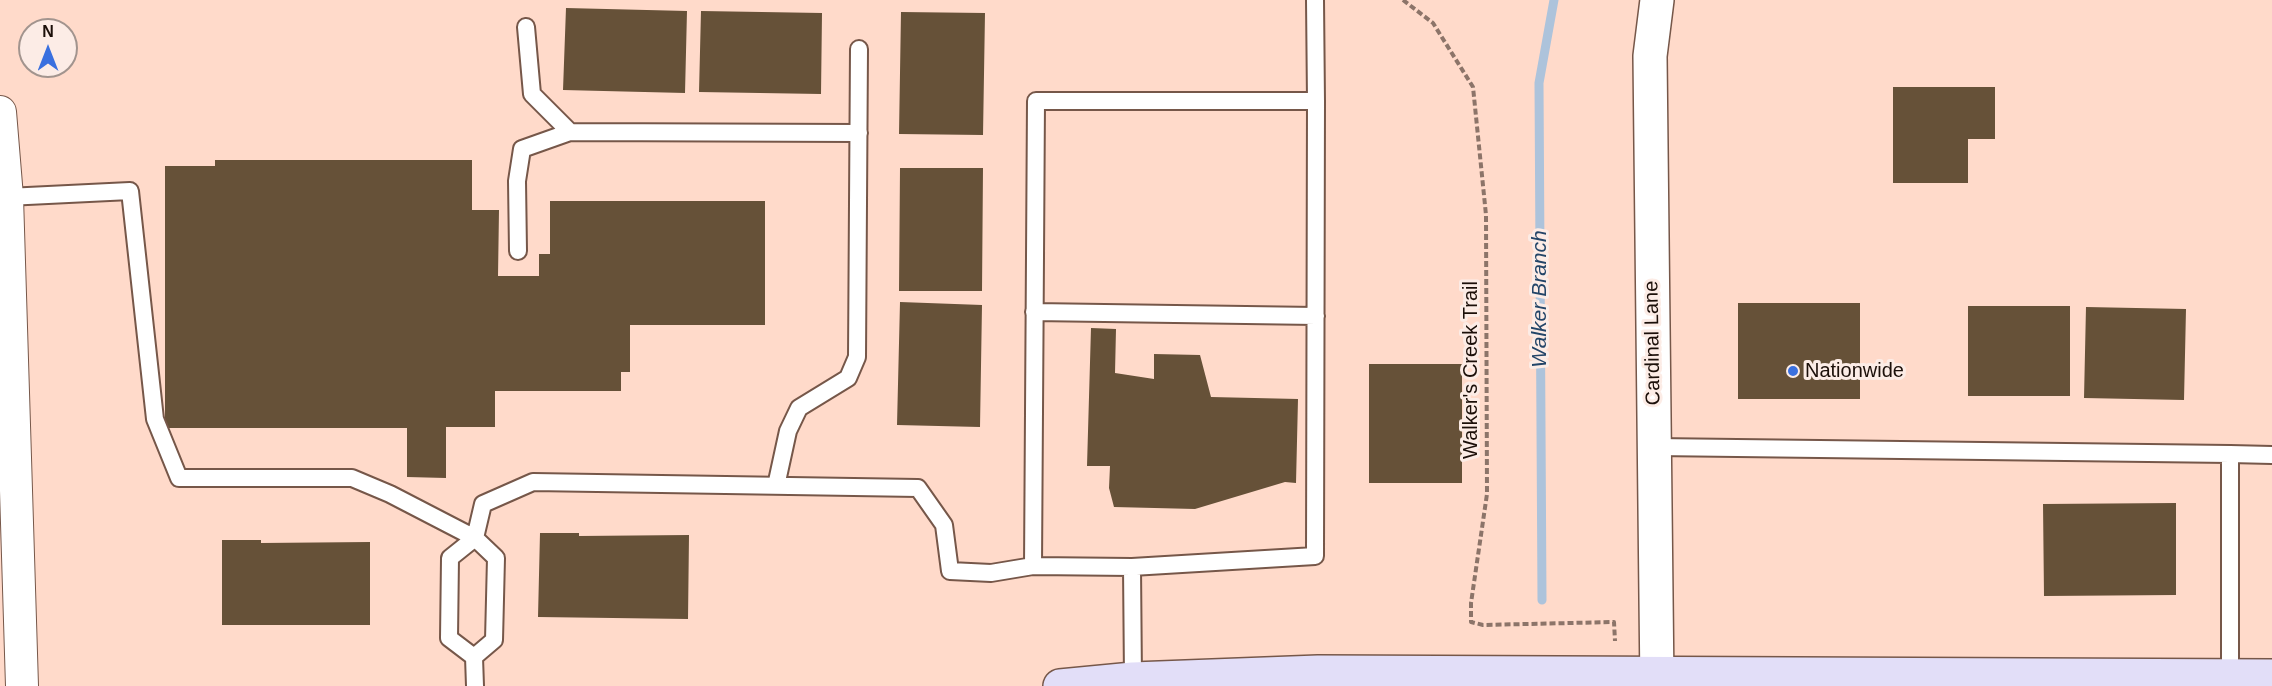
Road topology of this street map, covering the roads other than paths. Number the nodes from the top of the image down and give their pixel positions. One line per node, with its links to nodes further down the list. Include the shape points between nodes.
1 (1315, 0): 5 (lane)
2 (1658, 0): 13 (street, Cardinal Lane, via 1650,56)
3 (526, 27): 7 (lane, via 532,93)
4 (860, 49): 8 (lane)
5 (1316, 100): 11 (lane, via 1036,101); 12 (lane)
6 (0, 112): 9 (street)
7 (570, 132): 8 (lane); 10 (lane, via 522,149 517,181)
8 (859, 133): 16 (lane, via 857,357 848,378 799,408 788,431)
9 (7, 197): 17 (lane, via 130,191 155,418 179,478 352,478); 25 (street)
10 (518, 251)
11 (1034, 312): 12 (lane); 18 (lane)
12 (1316, 316): 19 (lane, via 1315,556)
13 (1655, 447): 14 (lane); 24 (street, Cardinal Lane)
14 (2230, 454): 15 (lane); 21 (lane)
15 (2272, 455)
16 (776, 486): 17 (lane, via 533,482 483,504); 18 (lane, via 918,488 944,525 950,571 991,573)
17 (475, 538): 20 (lane, via 496,558 494,640); 20 (lane, via 450,558 449,638)
18 (1033, 566): 19 (lane)
19 (1132, 567): 23 (lane)
20 (474, 657): 26 (lane)
21 (2230, 675): 22 (main road); 24 (main road)
22 (2272, 676)
23 (1133, 679): 24 (main road, via 1318,672); 27 (main road)
24 (1657, 679)
25 (22, 686)
26 (475, 686)
27 (1060, 686)

